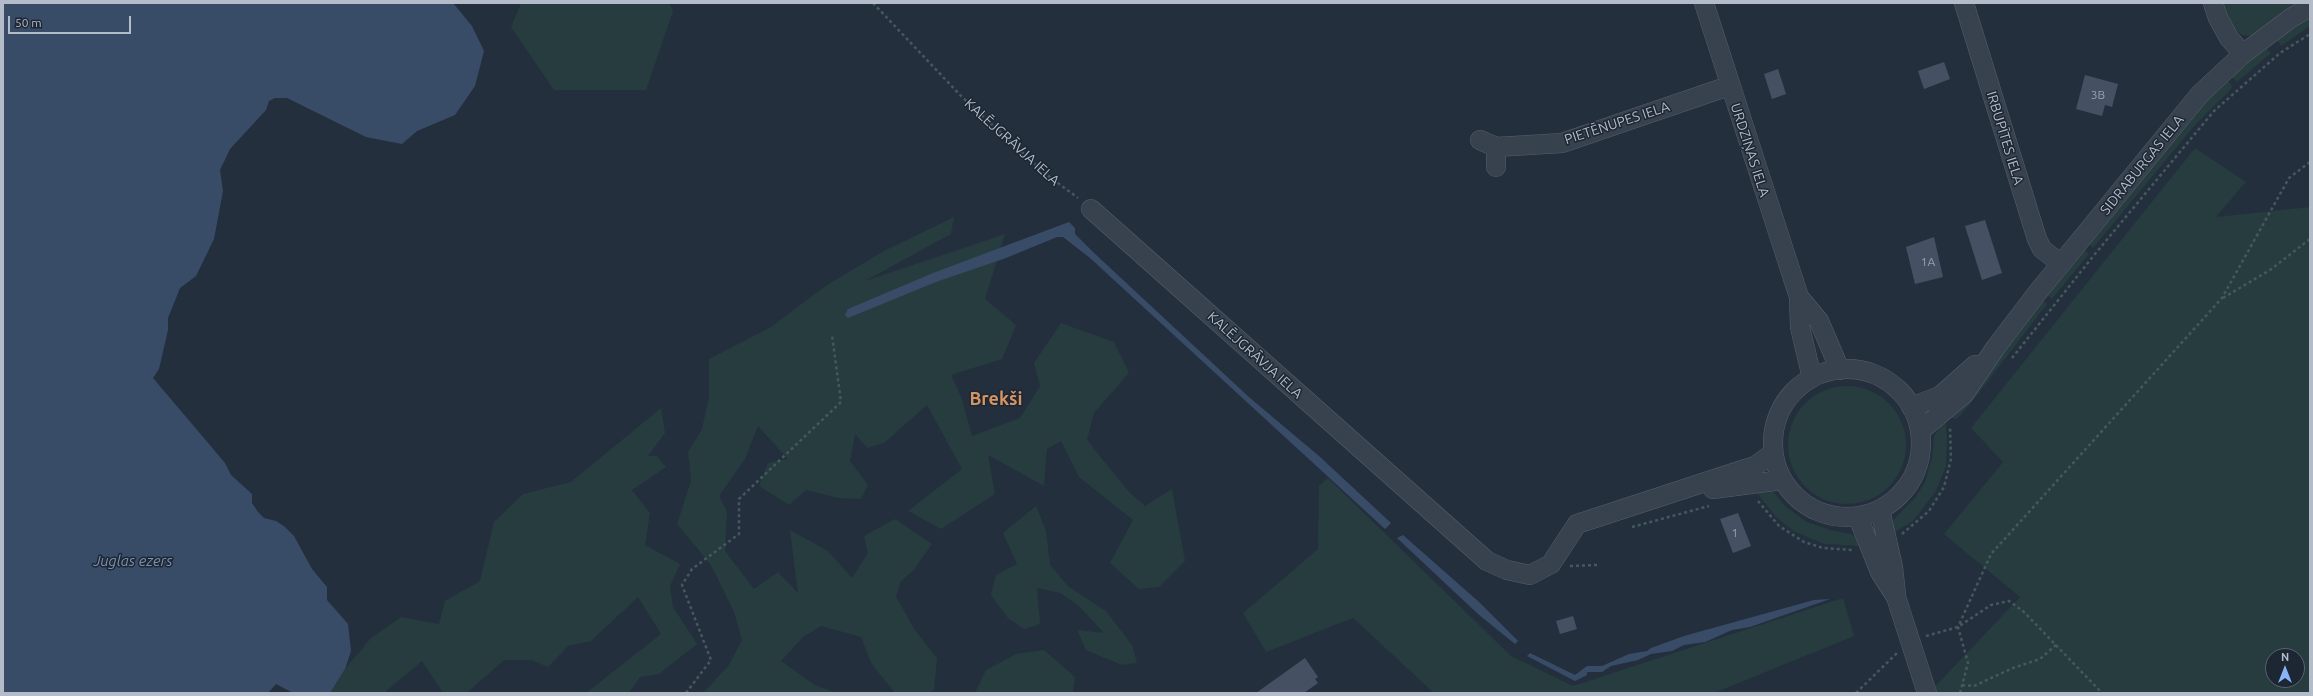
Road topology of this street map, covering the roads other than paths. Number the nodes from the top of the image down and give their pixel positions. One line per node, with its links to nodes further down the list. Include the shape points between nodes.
1 (1704, 3): 6 (street, URDZIŅAS IELA)
2 (1964, 3): 9 (street, IRBUPĪTES IELA, via 2037,238 2042,249)
3 (2213, 3): 5 (street, via 2229,38)
4 (2310, 7): 5 (street, SIDRABURGAS IELA)
5 (2243, 54): 9 (street, SIDRABURGAS IELA, via 2200,94)
6 (1729, 86): 7 (street, PIETĒNUPES IELA, via 1562,143 1488,143); 10 (street, URDZIŅAS IELA)
7 (1496, 167)
8 (1091, 209): 18 (street, KALĒJGRĀVJA IELA, via 1487,561 1507,570 1530,575 1551,564 1577,524)
9 (2061, 264): 11 (street, SIDRABURGAS IELA)
10 (1799, 297): 12 (street, URDZIŅAS IELA, via 1819,321); 13 (street, URDZIŅAS IELA, via 1800,327)
11 (1996, 347): 14 (street, SIDRABURGAS IELA, via 1940,396); 15 (street, SIDRABURGAS IELA, via 1964,394)
12 (1840, 370): 13 (street); 14 (street, via 1861,371 1881,378 1898,391)
13 (1812, 378): 16 (street, via 1794,391 1781,409 1774,430)
14 (1911, 407): 15 (street)
15 (1920, 431): 19 (street, via 1920,454 1913,477 1899,496)
16 (1773, 453): 17 (street); 18 (street, KALĒJGRĀVJA IELA, via 1755,466)
17 (1782, 480): 18 (street, KALĒJGRĀVJA IELA); 20 (street, via 1798,499 1809,507 1832,516)
18 (1667, 496)
19 (1880, 510): 20 (street); 21 (street, via 1893,567)
20 (1858, 517): 21 (street, via 1880,572)
21 (1896, 597): 22 (street)
22 (1927, 693)

